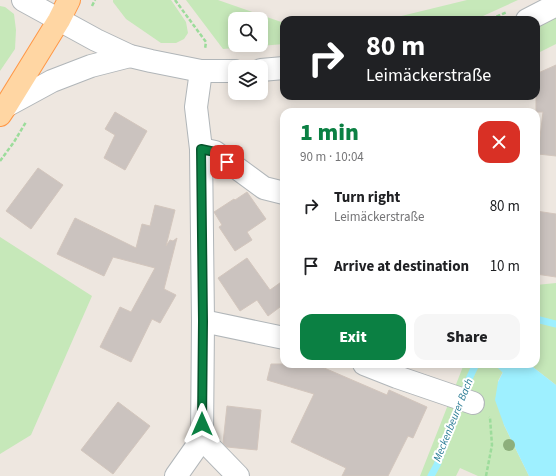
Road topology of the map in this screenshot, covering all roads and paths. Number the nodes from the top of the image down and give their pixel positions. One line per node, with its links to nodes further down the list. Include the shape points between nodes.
1 (23, 0): 6 (street)
2 (69, 0): 6 (main road)
3 (175, 0): 10 (path, via 206,42)
4 (556, 5): 5 (street)
5 (535, 16)
6 (59, 20): 7 (street); 12 (main road)
7 (130, 56): 10 (street); 12 (street, via 91,66 52,81)
8 (280, 68): 9 (street)
9 (268, 69)
10 (201, 71): 11 (street); 13 (street, via 196,107)
11 (228, 71)
12 (3, 110)
13 (201, 149): 14 (street, via 215,152 264,188); 15 (street)
14 (280, 192)
15 (203, 321): 16 (street); 19 (street)
16 (280, 337)
17 (374, 368): 18 (street)
18 (473, 403): 22 (path, via 490,418 492,445)
19 (202, 439): 20 (street); 21 (street)
20 (176, 476)
21 (238, 476)
22 (486, 476)

